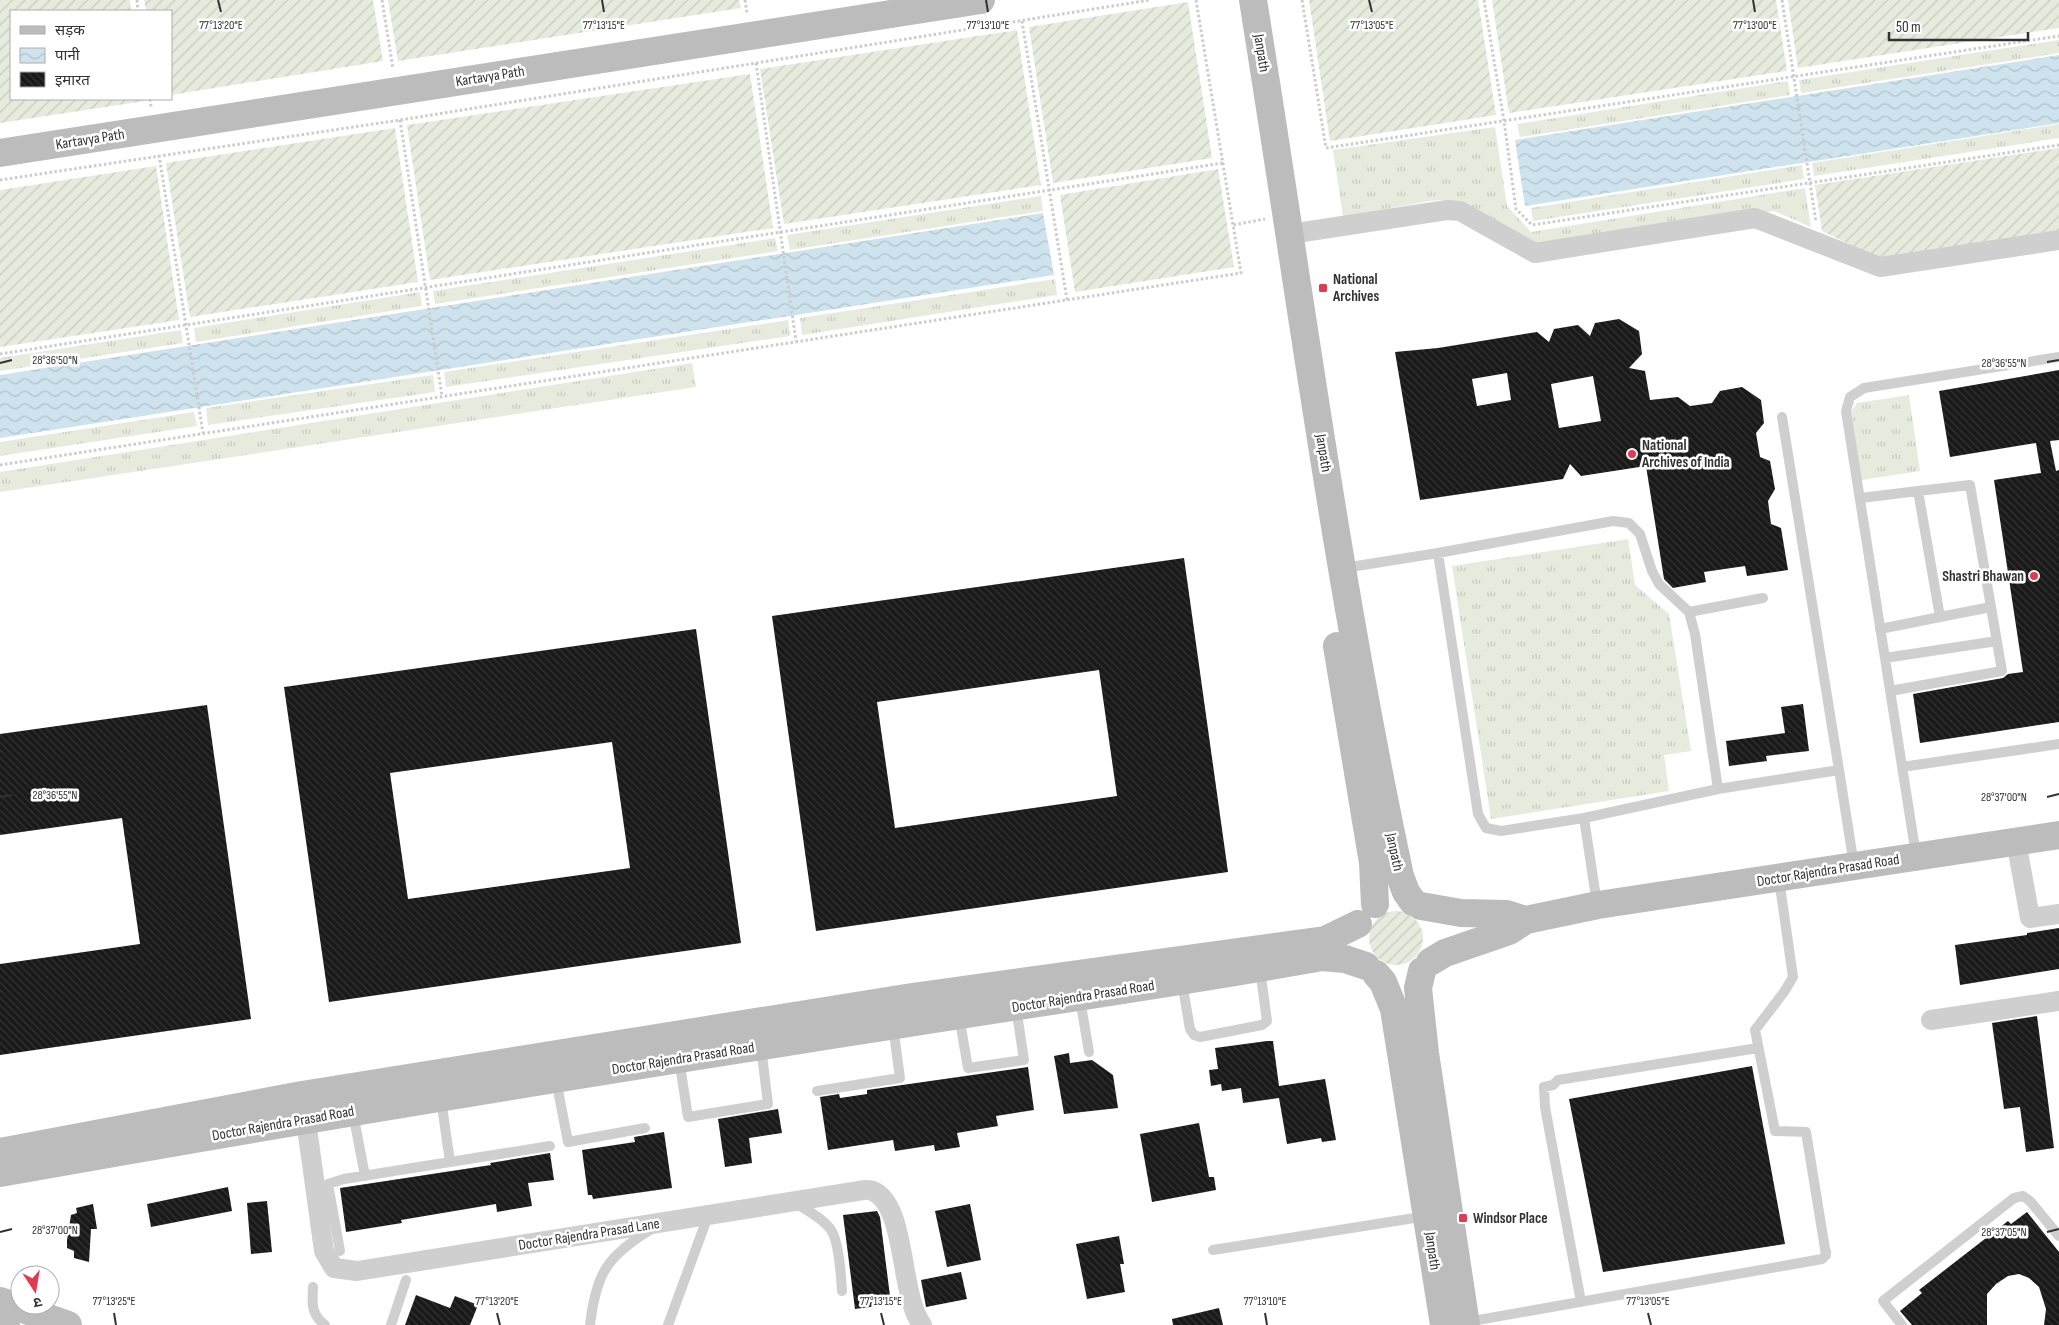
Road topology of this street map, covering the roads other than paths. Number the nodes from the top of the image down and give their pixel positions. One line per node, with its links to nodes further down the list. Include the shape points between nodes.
1 (981, 0): 4 (main road, Kartavya Path)
2 (1236, 0): 5 (main road, Janpath)
3 (1253, 0): 5 (main road, Janpath)
4 (0, 153)
5 (1279, 226): 6 (street, via 1460,211 1535,253 1755,218 1880,267); 12 (main road, Janpath); 33 (main road, Janpath, via 1373,863)
6 (2059, 240)
7 (2059, 357): 10 (lane, via 1864,388 1850,397 1846,410)
8 (1782, 417): 23 (lane)
9 (1918, 491): 10 (lane); 14 (lane, via 1970,485); 16 (lane)
10 (1861, 498): 17 (lane)
11 (1438, 553): 12 (lane); 15 (lane, via 1613,521 1629,523 1640,534 1659,584); 25 (lane, via 1478,814 1486,828 1502,831)
12 (1342, 568): 31 (main road, Janpath, via 1400,876 1406,892)
13 (1763, 598): 15 (lane)
14 (1991, 607): 16 (lane); 18 (lane)
15 (1688, 612): 24 (lane, via 1695,634)
16 (1940, 617): 17 (lane)
17 (1880, 629): 19 (lane)
18 (1997, 640): 19 (lane); 20 (lane, via 2002,671)
19 (1885, 658): 20 (lane)
20 (1890, 691): 22 (lane)
21 (2059, 744): 22 (lane)
22 (1902, 767): 28 (lane)
23 (1839, 770): 24 (lane); 29 (lane)
24 (1718, 789): 25 (lane)
25 (1584, 818): 32 (lane)
26 (2059, 835): 27 (main road, Doctor Rajendra Prasad Road)
27 (2016, 841): 28 (main road, Doctor Rajendra Prasad Road); 34 (street, via 2030,918)
28 (1916, 856): 29 (main road, Doctor Rajendra Prasad Road)
29 (1854, 866): 30 (main road, Doctor Rajendra Prasad Road)
30 (1778, 878): 32 (main road, Doctor Rajendra Prasad Road); 47 (lane, via 1793,977 1755,1030)
31 (1417, 904): 33 (main road, via 1393,898); 35 (main road, via 1461,913 1506,914); 36 (main road, via 1429,915 1436,932 1435,950)
32 (1598, 905): 35 (main road, Doctor Rajendra Prasad Road)
33 (1367, 914): 38 (main road, via 1356,935 1356,946); 53 (main road, Doctor Rajendra Prasad Road, via 1325,940 912,997)
34 (2059, 914)
35 (1526, 920): 36 (main road, via 1509,931 1446,953)
36 (1426, 966): 38 (main road, via 1411,977 1400,979 1388,978); 74 (main road, Janpath, via 1418,988)
37 (1259, 968): 38 (main road, Doctor Rajendra Prasad Road, via 1322,958 1345,959); 39 (main road, Doctor Rajendra Prasad Road); 39 (lane, via 1267,1021 1262,1025 1200,1037 1190,1029)
38 (1371, 970): 62 (main road, Janpath, via 1382,982 1394,1009)
39 (1182, 980): 40 (main road, Doctor Rajendra Prasad Road)
40 (1080, 998): 42 (main road, Doctor Rajendra Prasad Road); 48 (lane)
41 (2059, 1001): 44 (street)
42 (1016, 1006): 43 (main road, Doctor Rajendra Prasad Road); 43 (lane, via 1024,1060 968,1068)
43 (959, 1015): 45 (main road, Doctor Rajendra Prasad Road)
44 (1931, 1020)
45 (892, 1025): 46 (main road, Doctor Rajendra Prasad Road); 51 (lane, via 900,1078)
46 (760, 1046): 49 (main road, Doctor Rajendra Prasad Road); 49 (lane, via 768,1104 688,1117)
47 (1758, 1048): 72 (lane, via 1558,1080 1544,1087); 72 (lane, via 1775,1131 1806,1132 1826,1253 1822,1259)
48 (1088, 1052)
49 (679, 1059): 50 (main road, Doctor Rajendra Prasad Road)
50 (556, 1079): 52 (main road, Doctor Rajendra Prasad Road); 55 (lane, via 568,1142)
51 (817, 1091)
52 (440, 1097): 54 (main road, Doctor Rajendra Prasad Road); 58 (lane)
53 (304, 1107): 54 (main road, Doctor Rajendra Prasad Road); 57 (main road, Doctor Rajendra Prasad Road); 59 (main road, Doctor Rajendra Prasad Road); 64 (street, Doctor Rajendra Prasad Lane, via 324,1251 334,1268 357,1271)
54 (353, 1111): 60 (lane)
55 (644, 1128)
56 (550, 1146): 58 (lane)
57 (0, 1152)
58 (450, 1162): 60 (lane)
59 (0, 1173)
60 (365, 1176): 67 (lane, via 328,1184)
61 (793, 1201): 63 (street, Doctor Rajendra Prasad Lane); 70 (lane, via 832,1230); 81 (street, Doctor Rajendra Prasad Lane, via 872,1190 882,1197 896,1223 908,1294 915,1316)
62 (1428, 1215): 66 (lane); 74 (main road, Janpath)
63 (708, 1216): 64 (street, Doctor Rajendra Prasad Lane); 80 (lane)
64 (662, 1222): 79 (lane, via 628,1243 610,1260 593,1302)
65 (2059, 1236): 82 (lane, via 2030,1201 2023,1196 2014,1198 1883,1301)
66 (1213, 1250)
67 (340, 1251)
68 (406, 1280): 78 (lane)
69 (313, 1287): 77 (lane, via 312,1308 316,1318)
70 (842, 1291)
71 (0, 1301): 76 (main road)
72 (1581, 1302): 74 (lane)
73 (0, 1323): 75 (main road)
74 (1459, 1324)
75 (6, 1325)
76 (68, 1325)
77 (325, 1325)
78 (391, 1325)
79 (590, 1325)
80 (668, 1325)
81 (922, 1325)
82 (1902, 1325)

